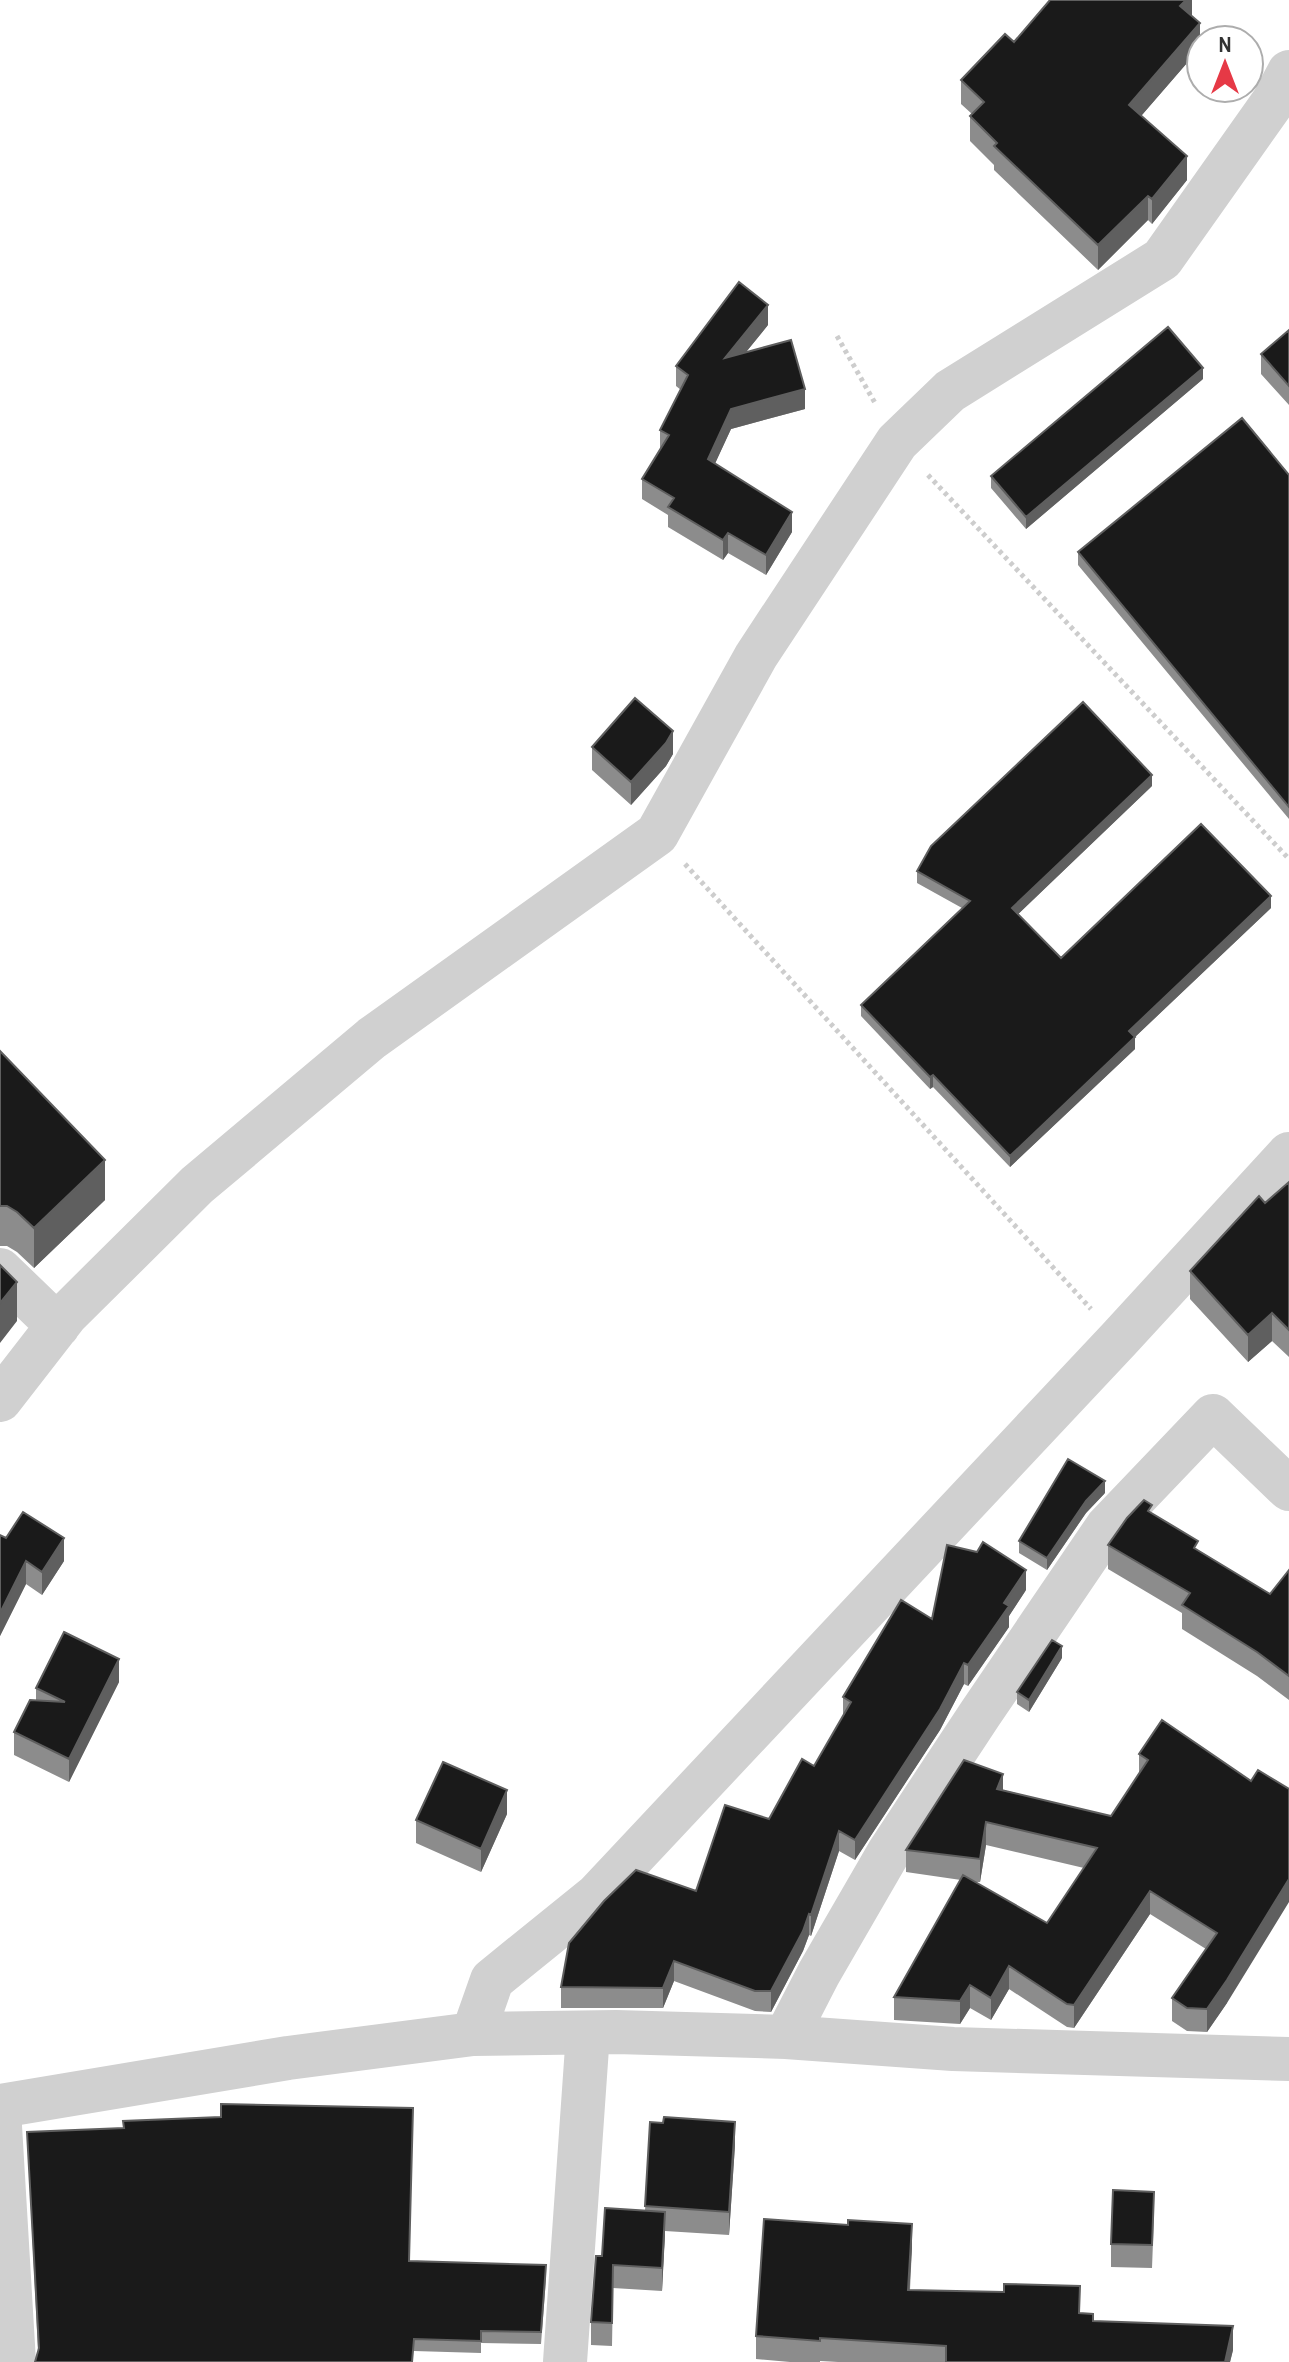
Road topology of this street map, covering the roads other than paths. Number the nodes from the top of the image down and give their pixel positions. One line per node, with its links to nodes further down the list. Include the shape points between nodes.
1 (1289, 72): 4 (street, via 1162,259 950,391 897,442 756,656 657,834 372,1038 197,1185)
2 (1289, 1154): 8 (street, via 597,1895 492,1980)
3 (0, 1270): 4 (street)
4 (58, 1326): 5 (street)
5 (0, 1400)
6 (1289, 1489): 9 (street, via 1213,1416 1107,1527 889,1852)
7 (588, 2033): 8 (street); 9 (street); 14 (street)
8 (473, 2034): 11 (street, via 288,2058)
9 (786, 2037): 10 (street, via 953,2049)
10 (1289, 2059)
11 (0, 2106)
12 (0, 2126): 13 (street)
13 (14, 2362)
14 (565, 2362)

